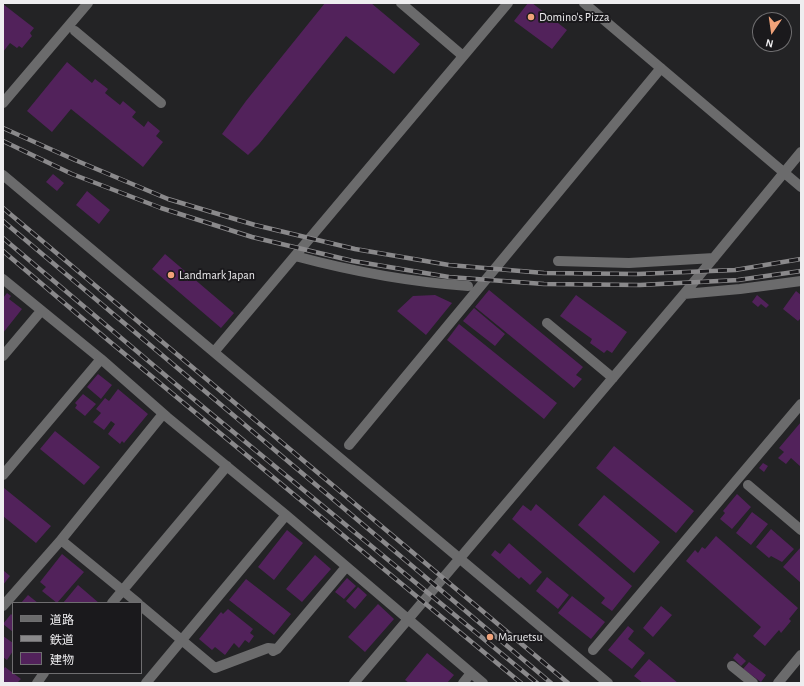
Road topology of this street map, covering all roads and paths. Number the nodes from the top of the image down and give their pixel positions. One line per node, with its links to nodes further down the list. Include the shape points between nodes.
1 (88, 3): 8 (street)
2 (401, 3): 6 (street)
3 (508, 3): 6 (street)
4 (584, 3): 7 (street)
5 (75, 31): 9 (street)
6 (463, 56): 14 (street)
7 (661, 68): 11 (street); 29 (street)
8 (3, 103)
9 (161, 103)
10 (801, 152): 11 (street)
11 (784, 172): 13 (street); 15 (street)
12 (3, 175): 23 (street)
13 (801, 187)
14 (295, 256): 19 (street, via 381,275); 23 (street)
15 (714, 258): 16 (street, via 629,263); 20 (street)
16 (558, 261)
17 (3, 278): 21 (street)
18 (801, 281): 20 (street)
19 (468, 286)
20 (684, 294): 26 (street)
21 (41, 311): 24 (street); 25 (street)
22 (547, 323): 26 (street)
23 (214, 352): 36 (street)
24 (3, 356)
25 (101, 360): 28 (street); 31 (street)
26 (613, 378): 36 (street)
27 (801, 404): 46 (street)
28 (163, 414): 30 (street); 35 (street)
29 (349, 445)
30 (227, 466): 33 (street); 38 (street)
31 (3, 474)
32 (748, 485): 34 (street)
33 (286, 515): 37 (street); 44 (street)
34 (801, 530)
35 (61, 540): 38 (street); 41 (street)
36 (459, 559): 43 (street); 57 (street)
37 (346, 567): 43 (street); 45 (street)
38 (123, 590): 39 (street); 40 (street)
39 (113, 602)
40 (137, 602)
41 (3, 606)
42 (142, 607): 44 (street)
43 (408, 620): 50 (street); 54 (street)
44 (183, 641): 45 (street, via 215,668 268,648); 53 (street)
45 (278, 649): 47 (street)
46 (593, 650)
47 (268, 654)
48 (801, 655): 59 (street)
49 (732, 666): 58 (street)
50 (472, 673): 55 (street); 56 (street)
51 (43, 674): 52 (street)
52 (37, 683)
53 (146, 683)
54 (354, 683)
55 (463, 683)
56 (483, 683)
57 (608, 683)
58 (753, 683)
59 (778, 683)

